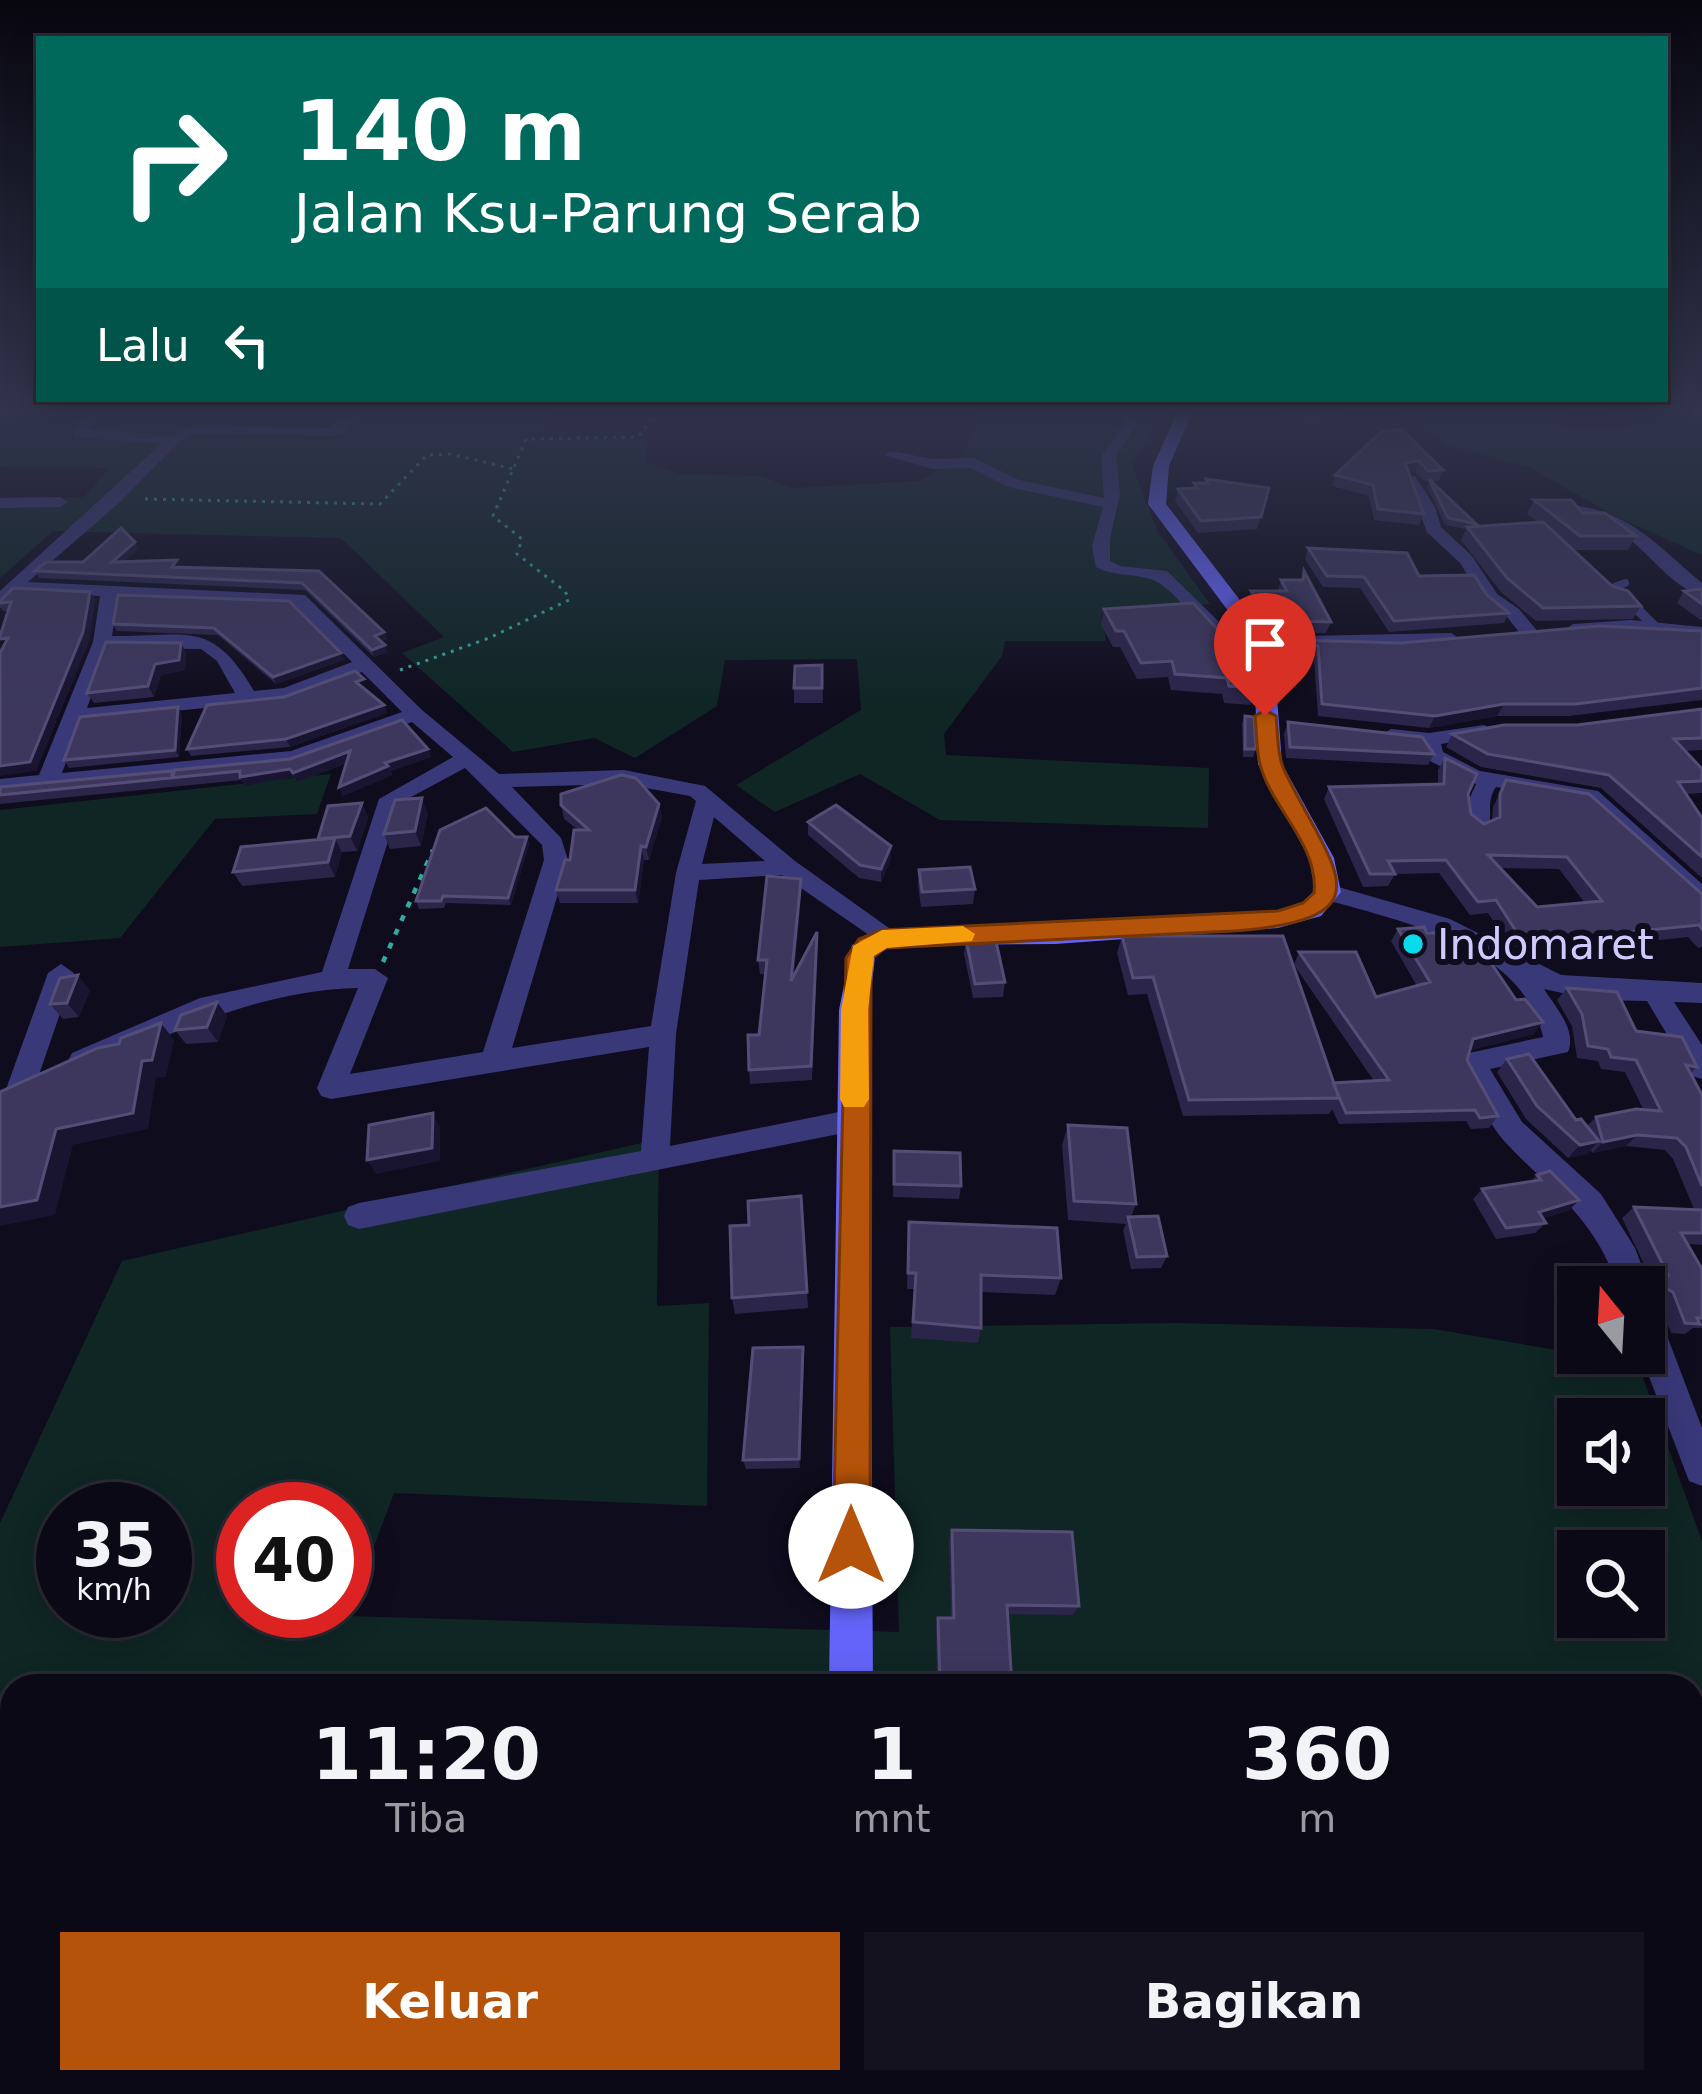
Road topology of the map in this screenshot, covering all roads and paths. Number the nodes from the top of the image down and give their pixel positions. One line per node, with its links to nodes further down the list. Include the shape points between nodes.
1 (101, 511): 10 (street)
2 (496, 511): 17 (path, via 494,519 522,538 516,552 569,600 489,638)
3 (1109, 511): 16 (street, via 1098,539 1102,563 1161,575 1250,662)
4 (1162, 511): 15 (street)
5 (1428, 511): 11 (street, via 1433,529 1511,611 1520,634)
6 (1579, 511): 9 (street, via 1627,526)
7 (1625, 583): 11 (lane, via 1615,586)
8 (110, 590): 10 (street); 14 (street); 17 (street, via 295,598)
9 (1702, 592)
10 (6, 595)
11 (1655, 627): 12 (street)
12 (1702, 633)
13 (1472, 637): 15 (street)
14 (102, 643): 18 (street, via 206,644 225,658); 20 (street)
15 (1263, 643): 16 (street)
16 (1269, 666): 34 (street, via 1271,767 1324,863)
17 (371, 672): 18 (street); 19 (street)
18 (248, 698): 20 (street)
19 (415, 714): 24 (street); 26 (street, via 294,757)
20 (74, 715): 26 (street)
21 (1498, 727): 23 (street)
22 (1364, 731): 23 (street)
23 (1429, 739): 25 (street, via 1433,755 1466,775)
24 (467, 758): 27 (street); 40 (street, via 390,800)
25 (1492, 778): 30 (street, via 1478,793); 35 (street, via 1596,799)
26 (48, 781): 28 (street)
27 (494, 781): 29 (street, via 624,776); 44 (street, via 553,843 556,860)
28 (0, 786)
29 (708, 797): 32 (street); 33 (street)
30 (1479, 826)
31 (442, 837): 39 (path)
32 (788, 867): 33 (street); 36 (street)
33 (688, 873): 43 (street)
34 (1328, 892): 36 (street, via 1312,909 1278,919); 37 (street, via 1441,925)
35 (1702, 897)
36 (891, 938): 47 (street, via 874,941 859,958)
37 (1517, 968): 41 (street, via 1571,988); 50 (street, via 1556,1028 1558,1046 1479,1061 1476,1070 1512,1130 1590,1203)
38 (62, 973): 46 (street)
39 (375, 978): 40 (street); 44 (street, via 331,1088)
40 (332, 979): 46 (street, via 209,1005)
41 (1655, 992): 42 (street); 45 (street)
42 (1702, 993)
43 (662, 1034): 44 (street); 48 (street)
44 (495, 1059)
45 (1702, 1068)
46 (10, 1096)
47 (854, 1121): 48 (street); 53 (street)
48 (655, 1161): 49 (street)
49 (359, 1216)
50 (1627, 1266)
51 (1663, 1374): 52 (street)
52 (1702, 1468)
53 (851, 1674)

